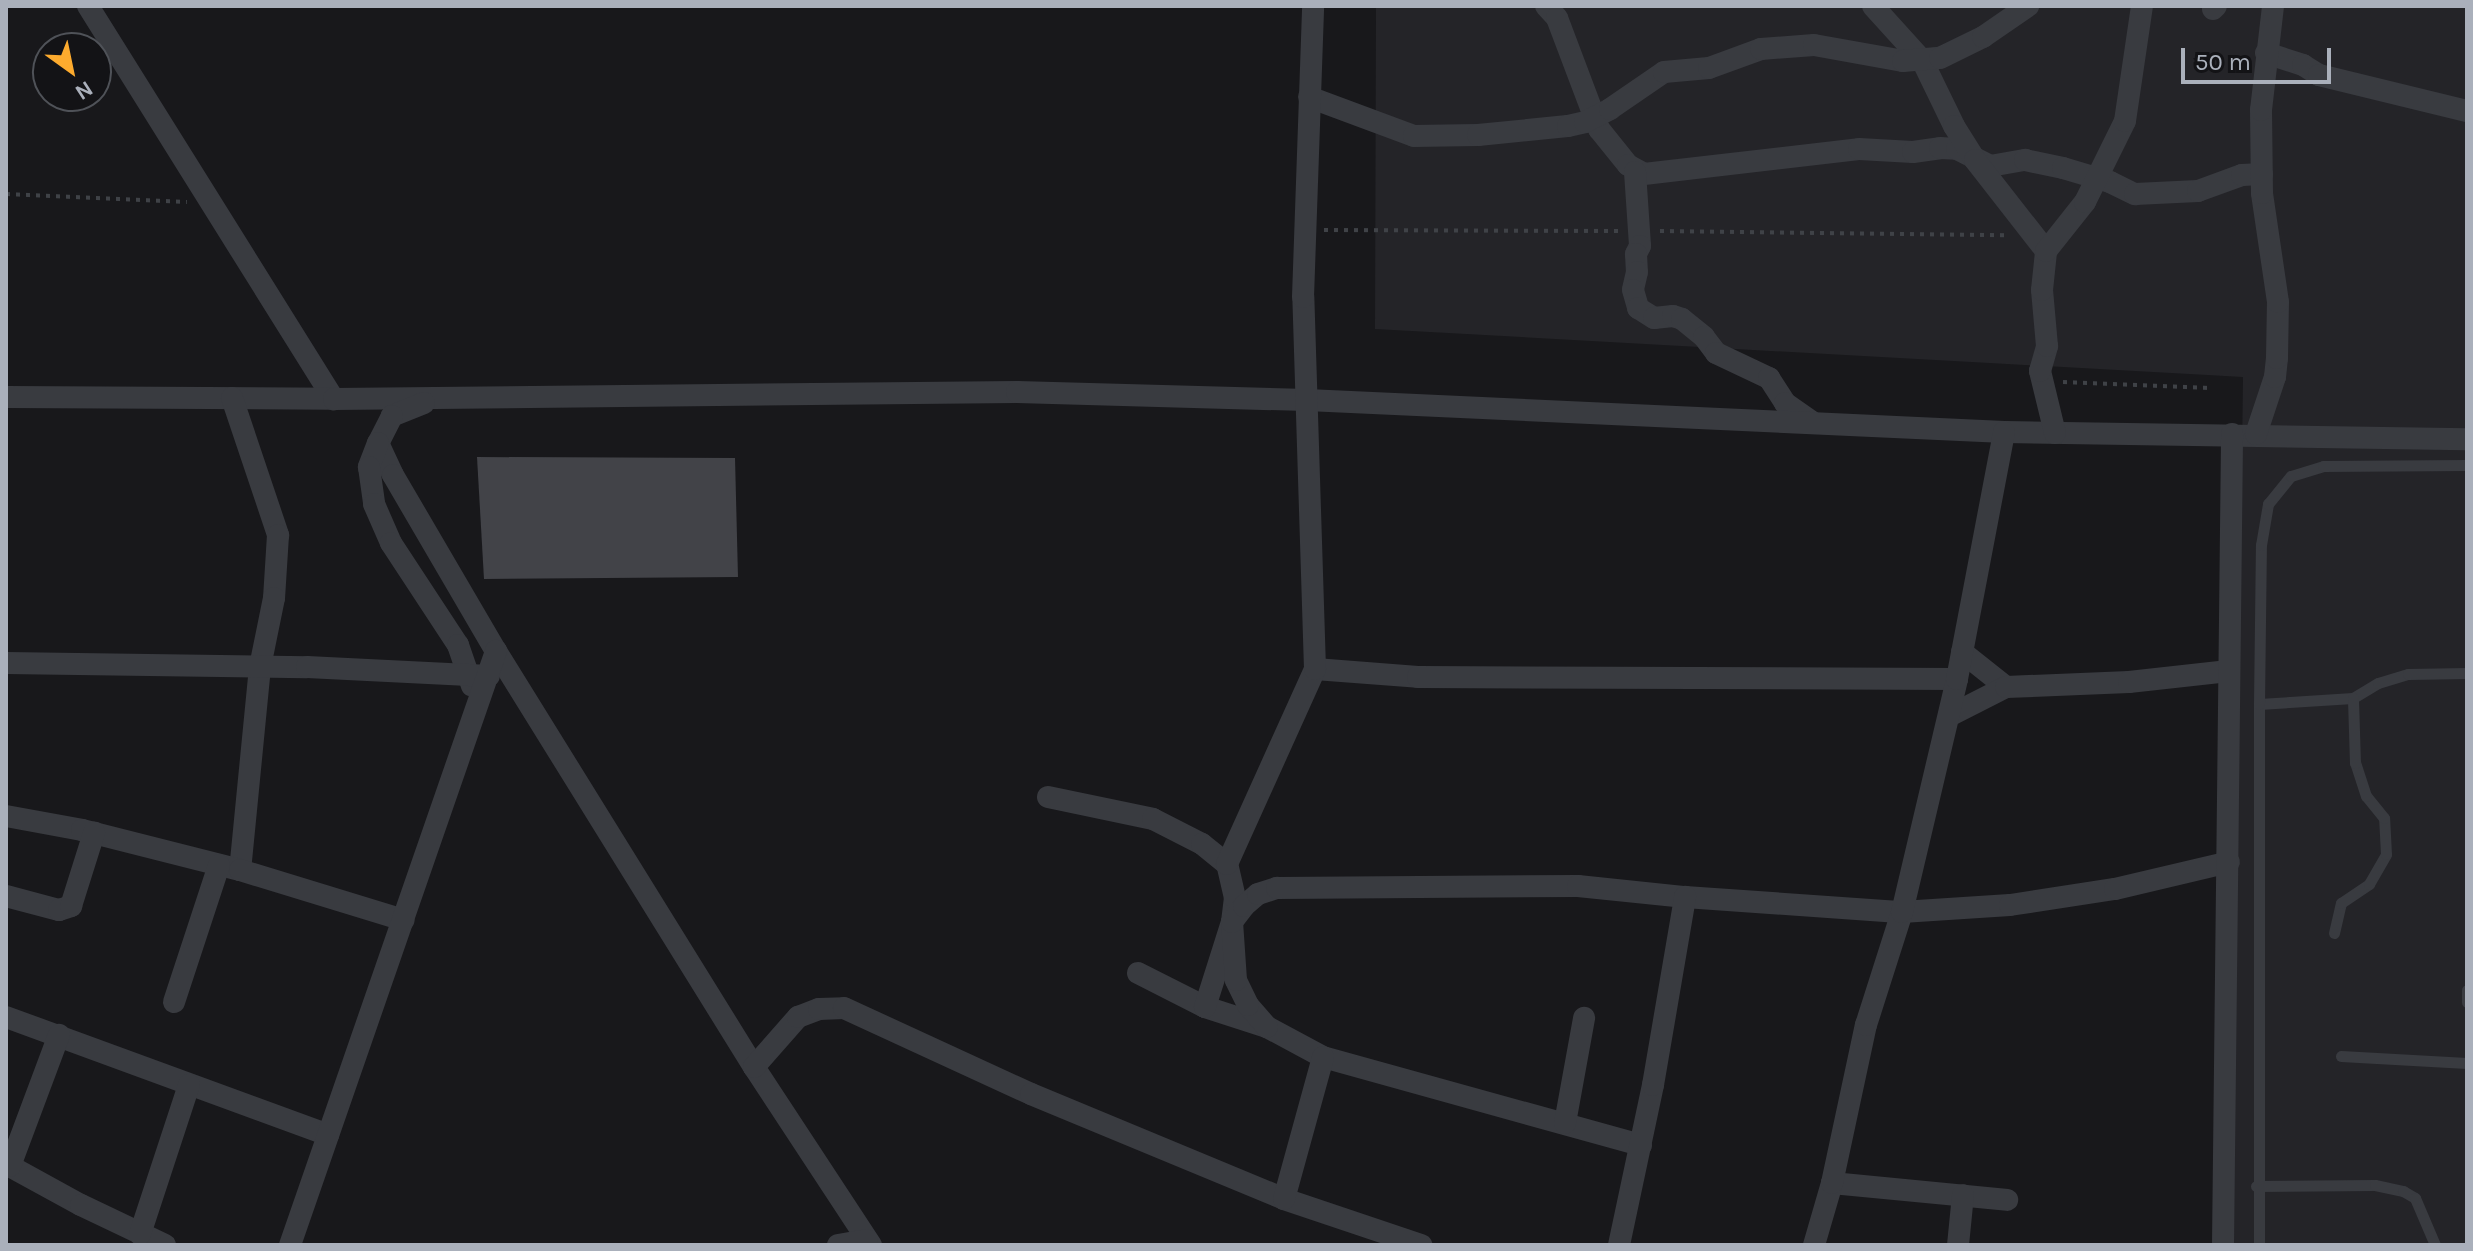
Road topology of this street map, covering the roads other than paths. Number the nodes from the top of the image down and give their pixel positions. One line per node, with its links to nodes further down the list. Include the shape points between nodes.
1 (88, 6): 21 (street)
2 (1313, 6): 10 (street)
3 (1546, 6): 12 (street, via 1557,18)
4 (1873, 6): 9 (street)
5 (2028, 6): 9 (street, via 1966,46)
6 (2142, 6): 16 (street, via 2131,103)
7 (2273, 6): 8 (street)
8 (2266, 53): 11 (street, via 2328,78); 15 (street)
9 (1922, 60): 12 (street, via 1832,46 1761,49 1709,68 1664,72); 13 (street)
10 (1309, 97): 12 (street, via 1414,136 1568,126); 22 (street, via 1303,297)
11 (2467, 111)
12 (1593, 118): 14 (street)
13 (1975, 160): 14 (street, via 1948,148 1859,149 1688,172); 16 (street, via 1990,166 2025,160); 17 (street)
14 (1635, 172): 23 (street, via 1640,246 1633,290 1638,308 1654,318 1682,319 1716,353 1769,378 1785,403)
15 (2262, 174): 16 (street, via 2242,175 2198,191 2144,195); 27 (street, via 2278,302 2277,358)
16 (2098, 178): 17 (street, via 2085,202)
17 (2039, 244): 25 (street, via 2048,336 2041,381)
18 (6, 397): 20 (street)
19 (436, 397): 21 (street); 22 (street, via 1017,392); 29 (street, via 392,416)
20 (232, 398): 21 (street); 34 (street, via 278,535 274,598)
21 (334, 399)
22 (1307, 400): 23 (street); 35 (street)
23 (1814, 423): 24 (street)
24 (2004, 432): 25 (street); 32 (street)
25 (2055, 433): 26 (street)
26 (2232, 434): 27 (street); 36 (street)
27 (2256, 434): 28 (street)
28 (2467, 439)
29 (378, 443): 31 (street); 38 (street, via 369,467 374,504 406,568)
30 (2467, 465): 42 (lane, via 2323,466 2291,476 2268,504 2261,545)
31 (496, 651): 38 (street); 68 (street)
32 (1962, 652): 39 (street); 40 (street)
33 (6, 663): 34 (street)
34 (260, 667): 38 (street); 49 (street)
35 (1315, 669): 39 (street, via 1418,677); 48 (street)
36 (2228, 671): 40 (street); 47 (street)
37 (2467, 673): 41 (lane, via 2408,674)
38 (480, 676): 53 (street, via 477,712)
39 (1957, 679): 43 (street)
40 (2006, 687): 43 (street)
41 (2353, 698): 42 (lane); 55 (lane, via 2355,763 2366,796 2384,818 2386,854 2369,884 2341,903)
42 (2259, 704): 75 (lane)
43 (1949, 716): 52 (street)
44 (1048, 797): 48 (street, via 1153,819 1202,844)
45 (6, 816): 46 (street)
46 (94, 833): 49 (street); 50 (street, via 71,906 59,910)
47 (2229, 862): 52 (street, via 2115,889 2010,905); 89 (street)
48 (1227, 864): 54 (street, via 1235,898)
49 (229, 867): 53 (street); 58 (street)
50 (6, 896)
51 (1685, 897): 52 (street); 54 (street, via 1578,886 1277,888 1258,894); 72 (street)
52 (1902, 912): 74 (street, via 1866,1025)
53 (404, 920): 71 (street)
54 (1232, 922): 60 (street); 63 (street, via 1236,980)
55 (2334, 933)
56 (1138, 973): 60 (street)
57 (2467, 990): 59 (lane)
58 (174, 1002)
59 (2467, 1002)
60 (1205, 1007): 63 (street)
61 (6, 1017): 64 (street)
62 (1584, 1018): 70 (street)
63 (1267, 1027): 66 (street)
64 (59, 1035): 69 (street); 73 (street)
65 (2341, 1056): 67 (lane)
66 (1323, 1057): 70 (street); 77 (street)
67 (2467, 1063)
68 (754, 1067): 77 (street, via 798,1017 844,1008); 81 (street)
69 (189, 1085): 71 (street); 79 (street)
70 (1565, 1123): 72 (street)
71 (328, 1135): 83 (street)
72 (1641, 1145): 86 (street)
73 (8, 1165): 79 (street)
74 (1832, 1183): 76 (street); 87 (street)
75 (2256, 1186): 90 (lane); 91 (lane, via 2375,1185 2403,1191 2415,1198)
76 (1963, 1195): 78 (street); 88 (street)
77 (1284, 1199): 80 (street)
78 (2007, 1200)
79 (140, 1234): 82 (street)
80 (1376, 1237): 85 (street)
81 (869, 1242): 84 (street)
82 (165, 1245)
83 (290, 1245)
84 (838, 1245)
85 (1421, 1245)
86 (1619, 1245)
87 (1814, 1245)
88 (1958, 1245)
89 (2223, 1245)
90 (2259, 1245)
91 (2435, 1245)

